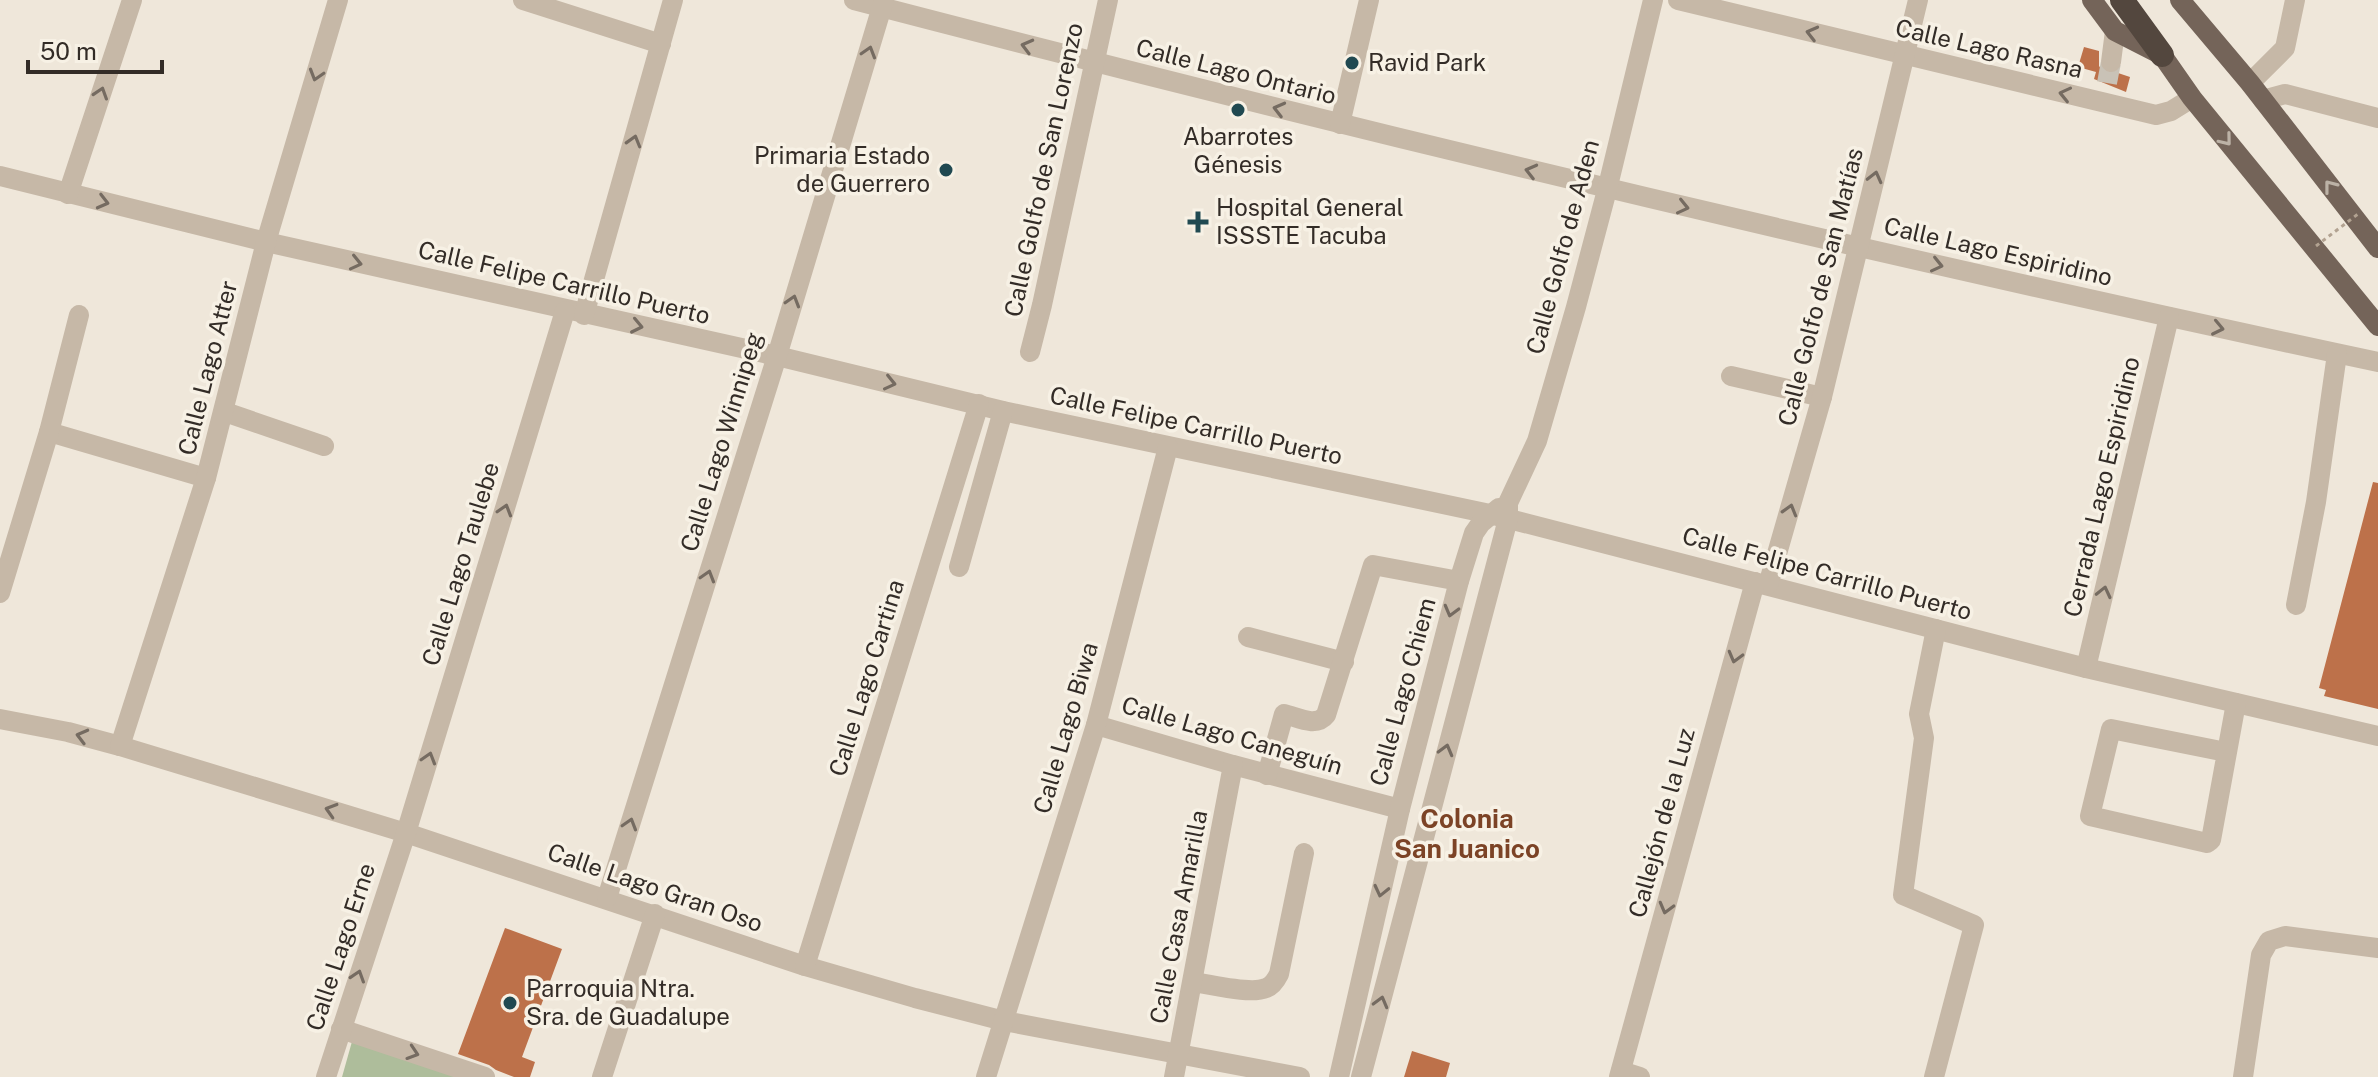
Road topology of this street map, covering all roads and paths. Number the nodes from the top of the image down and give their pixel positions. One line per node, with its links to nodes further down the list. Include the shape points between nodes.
1 (132, 0): 29 (street, one-way to 1)
2 (338, 0): 31 (street, Calle Lago Atter, one-way to 31)
3 (523, 0): 17 (street)
4 (673, 0): 17 (street, Calle Lago Taulebe)
5 (854, 0): 15 (street, Calle Lago Ontario)
6 (1108, 0): 21 (street, Calle Golfo de San Lorenzo)
7 (1369, 0): 26 (street)
8 (1653, 0): 28 (street, Calle Golfo de Aden)
9 (1678, 0): 19 (street, Calle Lago Rasna, one-way to 9)
10 (1918, 0): 19 (street, Calle Golfo de San Matías)
11 (2092, 0): 16 (main road)
12 (2122, 0): 18 (highway)
13 (2180, 0): 22 (main road)
14 (2295, 0): 22 (street, via 2285,48)
15 (883, 4): 21 (street, Calle Lago Ontario, one-way to 15); 41 (street, Calle Lago Winnipeg, one-way to 15)
16 (2115, 31): 18 (main road); 20 (street)
17 (661, 44): 35 (street, Calle Lago Taulebe, one-way to 17)
18 (2162, 55): 23 (main road)
19 (1904, 56): 23 (street, Calle Lago Rasna, one-way to 19, via 2156,115 2105,93); 33 (street, Calle Golfo de San Matías, one-way to 19)
20 (2111, 62)
21 (1093, 63): 26 (street, Calle Lago Ontario, one-way to 21); 39 (street, Calle Golfo de San Lorenzo)
22 (2250, 83): 24 (main road)
23 (2192, 98): 38 (main road, one-way to 38)
24 (2263, 100): 25 (street, via 2285,94); 34 (main road, one-way to 24)
25 (2378, 118)
26 (1340, 124): 28 (street, Calle Lago Ontario, one-way to 26)
27 (0, 176): 29 (street, Calle Felipe Carrillo Puerto)
28 (1607, 190): 33 (street, Calle Lago Espiridino, one-way to 33); 52 (street, Calle Golfo de Aden, via 1537,441)
29 (68, 194): 31 (street, Calle Felipe Carrillo Puerto, one-way to 31)
30 (2358, 214): 32 (path, bridge)
31 (266, 242): 35 (street, Calle Felipe Carrillo Puerto, one-way to 35); 47 (street, Calle Lago Atter)
32 (2316, 246)
33 (1858, 247): 37 (street, Calle Lago Espiridino, one-way to 37); 44 (street, Calle Golfo de San Matías)
34 (2378, 248)
35 (574, 313): 41 (street, Calle Felipe Carrillo Puerto, one-way to 41); 71 (street, Calle Lago Taulebe, one-way to 35)
36 (79, 315): 48 (street)
37 (2169, 317): 40 (street, Calle Lago Espiridino, one-way to 40); 61 (street, Cerrada Lago Espiridino, one-way to 37)
38 (2378, 326)
39 (1030, 352)
40 (2337, 354): 42 (street, Calle Lago Espiridino); 57 (street)
41 (777, 356): 45 (street, Calle Felipe Carrillo Puerto, one-way to 45); 73 (street, Calle Lago Winnipeg, one-way to 41)
42 (2378, 362)
43 (1731, 376): 44 (street)
44 (1822, 397): 55 (street, Calle Golfo de San Matías, one-way to 44)
45 (979, 404): 46 (street, Calle Felipe Carrillo Puerto); 76 (street, Calle Lago Cartina)
46 (1003, 411): 50 (street, Calle Felipe Carrillo Puerto); 53 (street)
47 (225, 412): 49 (street); 51 (street, Calle Lago Atter)
48 (49, 432): 51 (street); 56 (street)
49 (324, 446)
50 (1168, 447): 52 (street, Calle Felipe Carrillo Puerto); 64 (street, Calle Lago Biwa)
51 (206, 478): 66 (street, Calle Lago Atter)
52 (1502, 512): 54 (street, Calle Lago Chiem, via 1474,533); 55 (street, Calle Felipe Carrillo Puerto); 89 (street, one-way to 52)
53 (959, 567)
54 (1459, 581): 60 (street, via 1373,565); 70 (street, Calle Lago Chiem, one-way to 70)
55 (1762, 584): 58 (street, Calle Felipe Carrillo Puerto); 81 (street, Callejón de la Luz, one-way to 81)
56 (0, 593)
57 (2296, 605)
58 (1936, 629): 61 (street, Calle Felipe Carrillo Puerto); 90 (street, via 1919,714 1924,738 1903,895 1974,925)
59 (1248, 637): 60 (street)
60 (1344, 662): 69 (street, via 1322,720 1284,714)
61 (2086, 668): 62 (street, Calle Felipe Carrillo Puerto)
62 (2236, 703): 65 (street, Calle Felipe Carrillo Puerto); 67 (street)
63 (0, 719): 66 (street, Calle Lago Gran Oso, one-way to 63)
64 (1096, 725): 68 (street, Calle Lago Caneguín); 78 (street, Calle Lago Biwa)
65 (2378, 736)
66 (120, 746): 71 (street, Calle Lago Gran Oso, one-way to 66)
67 (2226, 752): 67 (street, via 2111,729 2090,816 2207,843)
68 (1233, 765): 69 (street, Calle Lago Caneguín); 77 (street, Calle Casa Amarilla)
69 (1267, 775): 70 (street, Calle Lago Caneguín)
70 (1400, 809): 88 (street, Calle Lago Chiem, one-way to 88)
71 (406, 833): 73 (street, Calle Lago Gran Oso); 79 (street, Calle Lago Erne, one-way to 71)
72 (1304, 853): 77 (street, via 1274,982 1257,990)
73 (607, 898): 74 (street, Calle Lago Gran Oso)
74 (655, 914): 76 (street, Calle Lago Gran Oso); 84 (street)
75 (2378, 948): 91 (street, via 2285,936 2269,941 2261,955)
76 (805, 966): 78 (street, Calle Lago Gran Oso)
77 (1193, 982): 80 (street, Calle Casa Amarilla)
78 (1004, 1021): 80 (street, Calle Lago Gran Oso); 85 (street, Calle Lago Biwa)
79 (341, 1029): 82 (street, Calle Lago Erne); 83 (street, one-way to 83)
80 (1179, 1054): 86 (street, Calle Casa Amarilla); 87 (street, Calle Lago Gran Oso)
81 (1627, 1075)
82 (326, 1077)
83 (485, 1077)
84 (602, 1077)
85 (986, 1077)
86 (1174, 1077)
87 (1300, 1077)
88 (1339, 1077)
89 (1361, 1077)
90 (1934, 1077)
91 (2243, 1077)

